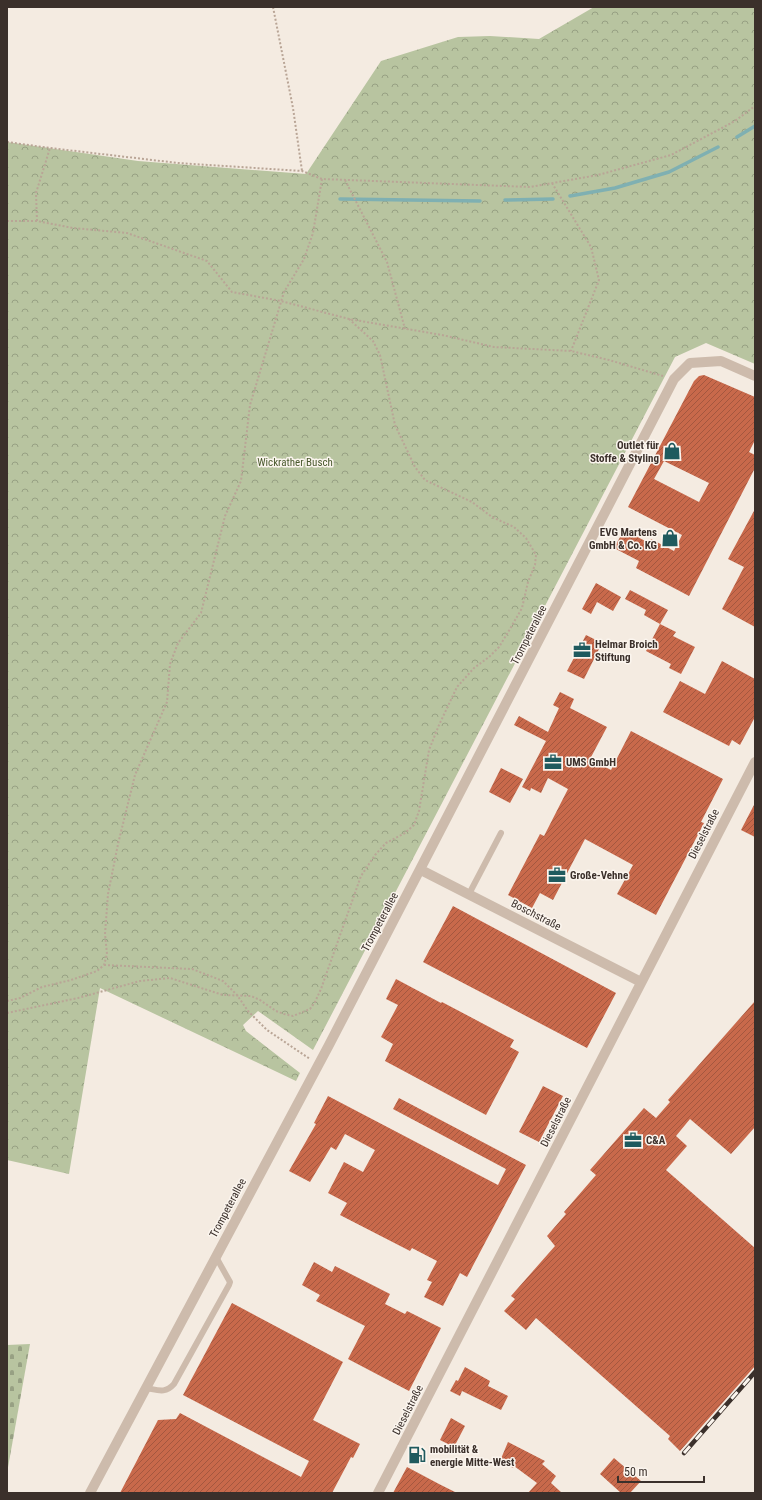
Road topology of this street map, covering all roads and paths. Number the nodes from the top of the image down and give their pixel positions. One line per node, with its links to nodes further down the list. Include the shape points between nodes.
1 (273, 7): 5 (path, via 293,108)
2 (755, 106): 8 (path, via 735,121 671,155 598,175)
3 (7, 142): 4 (path)
4 (50, 148): 5 (path, via 178,163); 10 (path, via 36,193)
5 (302, 171): 6 (path)
6 (322, 179): 7 (path); 11 (path, via 313,233 304,259 284,292)
7 (345, 180): 8 (path, via 530,187); 13 (path, via 387,262)
8 (552, 183): 14 (path, via 591,247 599,280)
9 (7, 221): 10 (path)
10 (37, 221): 11 (path, via 73,228 127,233 207,261 232,292)
11 (281, 302): 12 (path); 21 (path, via 250,405 241,481 225,516 200,613 178,643 170,664 167,702 135,775 108,894 107,954)
12 (349, 319): 13 (path); 23 (path, via 373,341 380,356 395,425 415,467 425,480 472,502 514,528 526,538 536,555 535,564 522,608 499,647 474,668 457,687 442,719 428,750 420,811 414,825 386,843 361,876 315,1002 310,1009 293,1016 276,1011 251,996)
13 (405, 329): 14 (path, via 494,347)
14 (571, 351): 16 (path)
15 (755, 376): 16 (street, Trompeterallee, via 721,361 690,363)
16 (674, 379): 19 (street, Trompeterallee)
17 (755, 762): 22 (street, Dieselstraße)
18 (501, 833): 20 (lane)
19 (421, 870): 20 (street, Boschstraße); 26 (street, Trompeterallee)
20 (469, 894): 22 (street, Boschstraße)
21 (104, 965): 23 (path, via 192,969 223,981); 24 (path, via 97,971 42,987 20,998)
22 (641, 982): 30 (street, Dieselstraße)
23 (237, 995): 25 (path, via 222,995 170,978 140,981 78,998); 26 (path, via 248,1011 267,1030)
24 (7, 1001)
25 (7, 1012)
26 (318, 1065): 27 (street, Trompeterallee)
27 (216, 1258): 28 (street, Trompeterallee); 28 (lane, via 230,1282 174,1384 165,1391)
28 (146, 1388): 29 (street, Trompeterallee)
29 (90, 1493)
30 (378, 1493)

